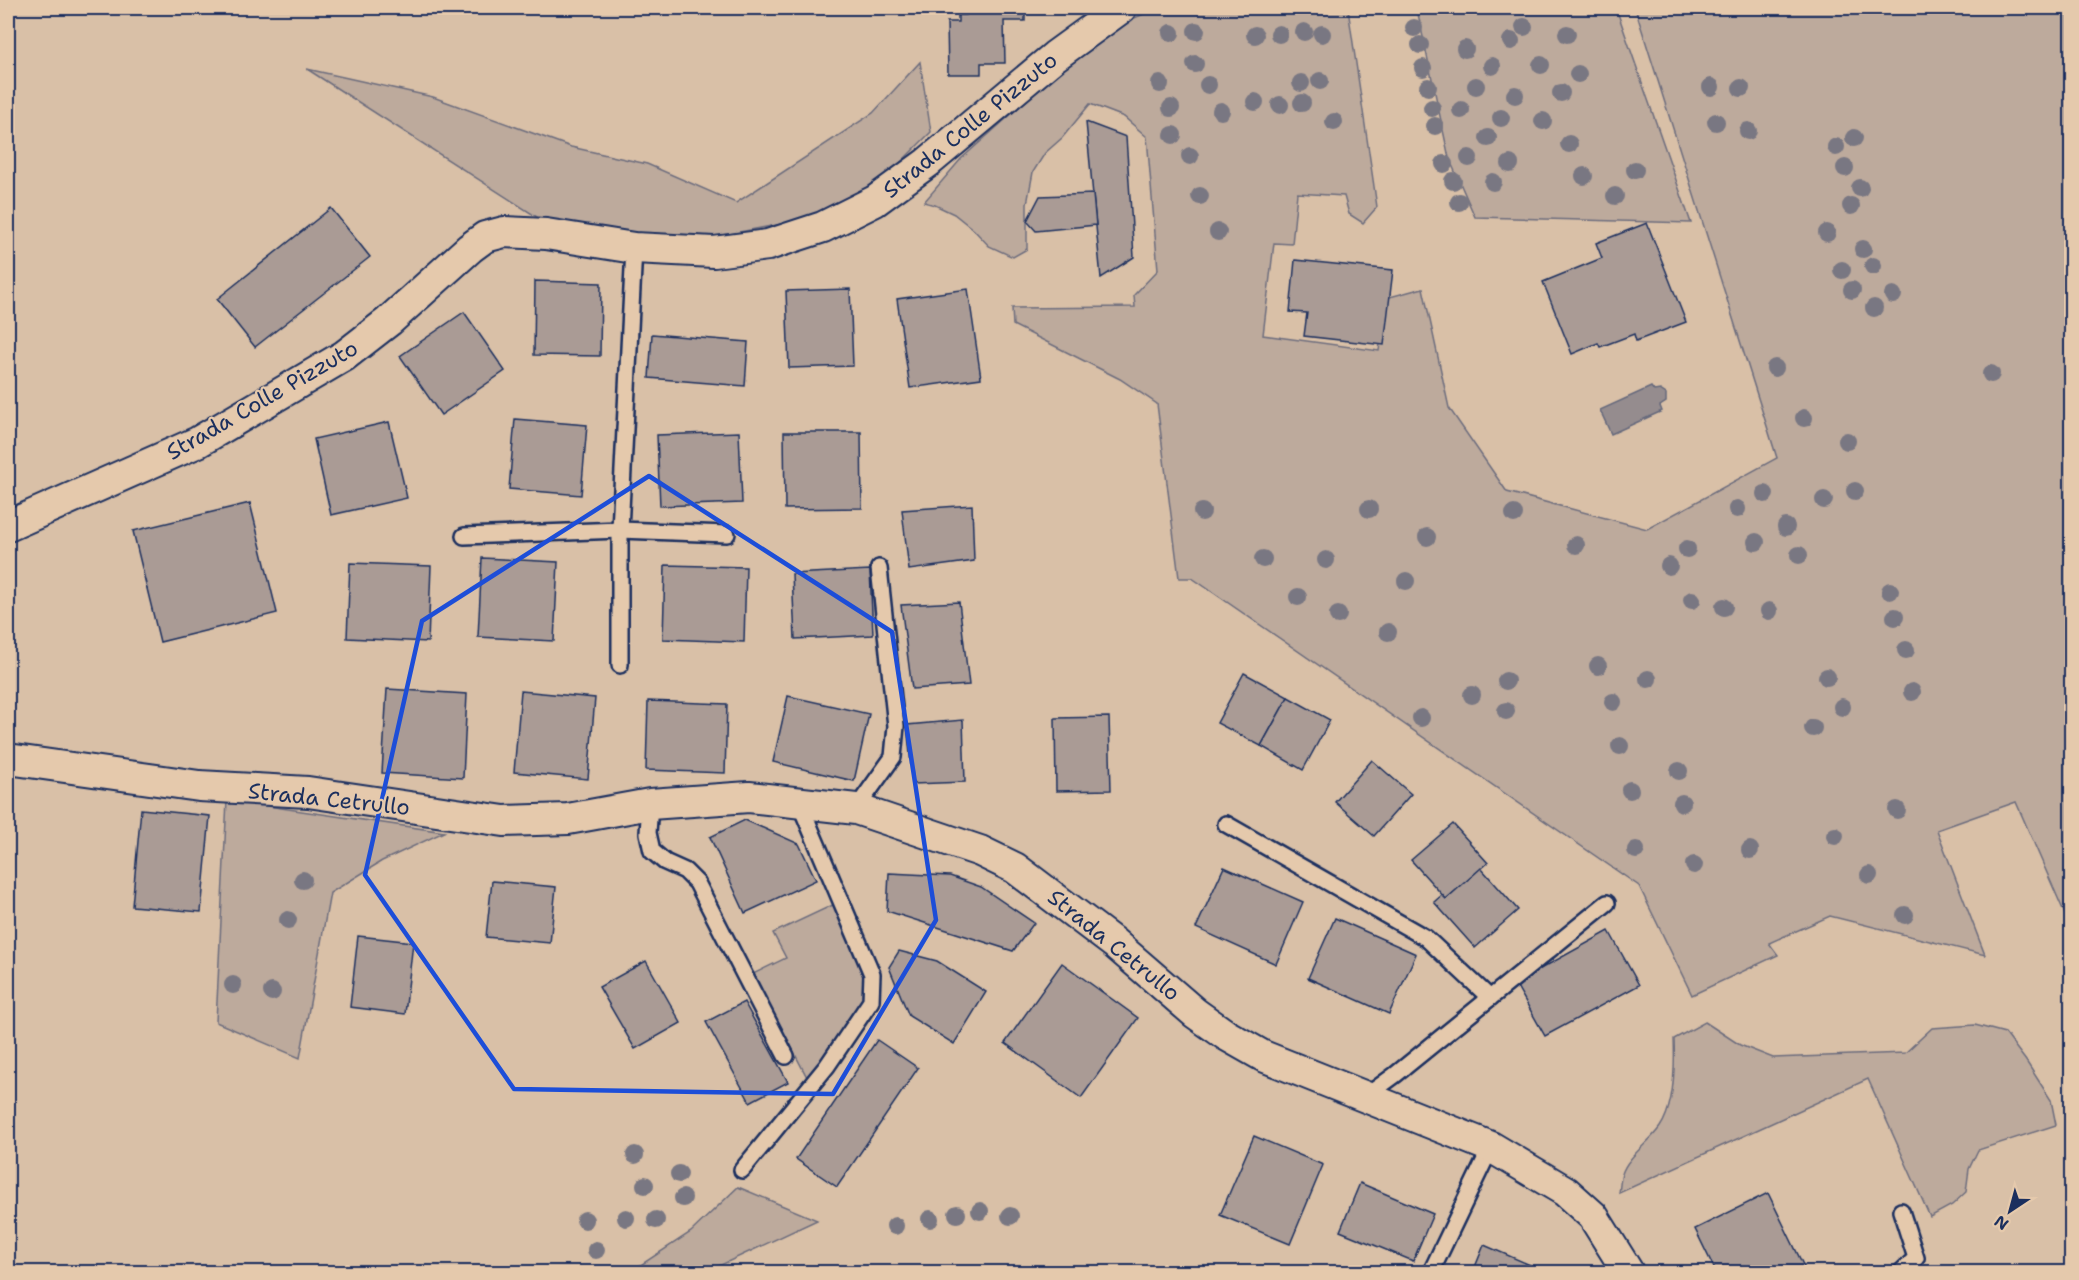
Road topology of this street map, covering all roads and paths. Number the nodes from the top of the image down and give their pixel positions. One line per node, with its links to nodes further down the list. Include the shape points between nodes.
1 (1121, 8): 2 (street, Strada Colle Pizzuto, via 1055,56 927,163 875,201 823,227 768,245 714,252)
2 (634, 248): 3 (street, Strada Colle Pizzuto, via 546,234 504,232 485,237 344,356 198,442); 4 (lane)
3 (8, 526)
4 (620, 530): 5 (lane); 6 (lane); 8 (lane)
5 (727, 534)
6 (464, 536)
7 (879, 568): 12 (lane, via 896,726 894,747 893,757)
8 (620, 665)
9 (8, 759): 11 (street, Strada Cetrullo, via 199,786 308,792 504,821 568,819)
10 (799, 802): 11 (street, Strada Cetrullo, via 749,797); 12 (street, Strada Cetrullo); 19 (lane, via 872,974 870,1001 827,1066)
11 (650, 804): 16 (lane, via 648,833 652,851 697,883)
12 (856, 809): 17 (street, Strada Cetrullo, via 980,851 1015,868 1226,1035 1263,1056)
13 (1226, 824): 15 (lane, via 1426,938)
14 (1606, 903): 15 (lane)
15 (1490, 998): 17 (lane)
16 (786, 1056)
17 (1365, 1097): 18 (street, Strada Cetrullo)
18 (1491, 1147): 21 (lane); 22 (street, Strada Cetrullo, via 1565,1191 1593,1216)
19 (742, 1170)
20 (1901, 1211): 23 (lane, via 1916,1258)
21 (1431, 1272)
22 (1628, 1272)
23 (1901, 1272)

